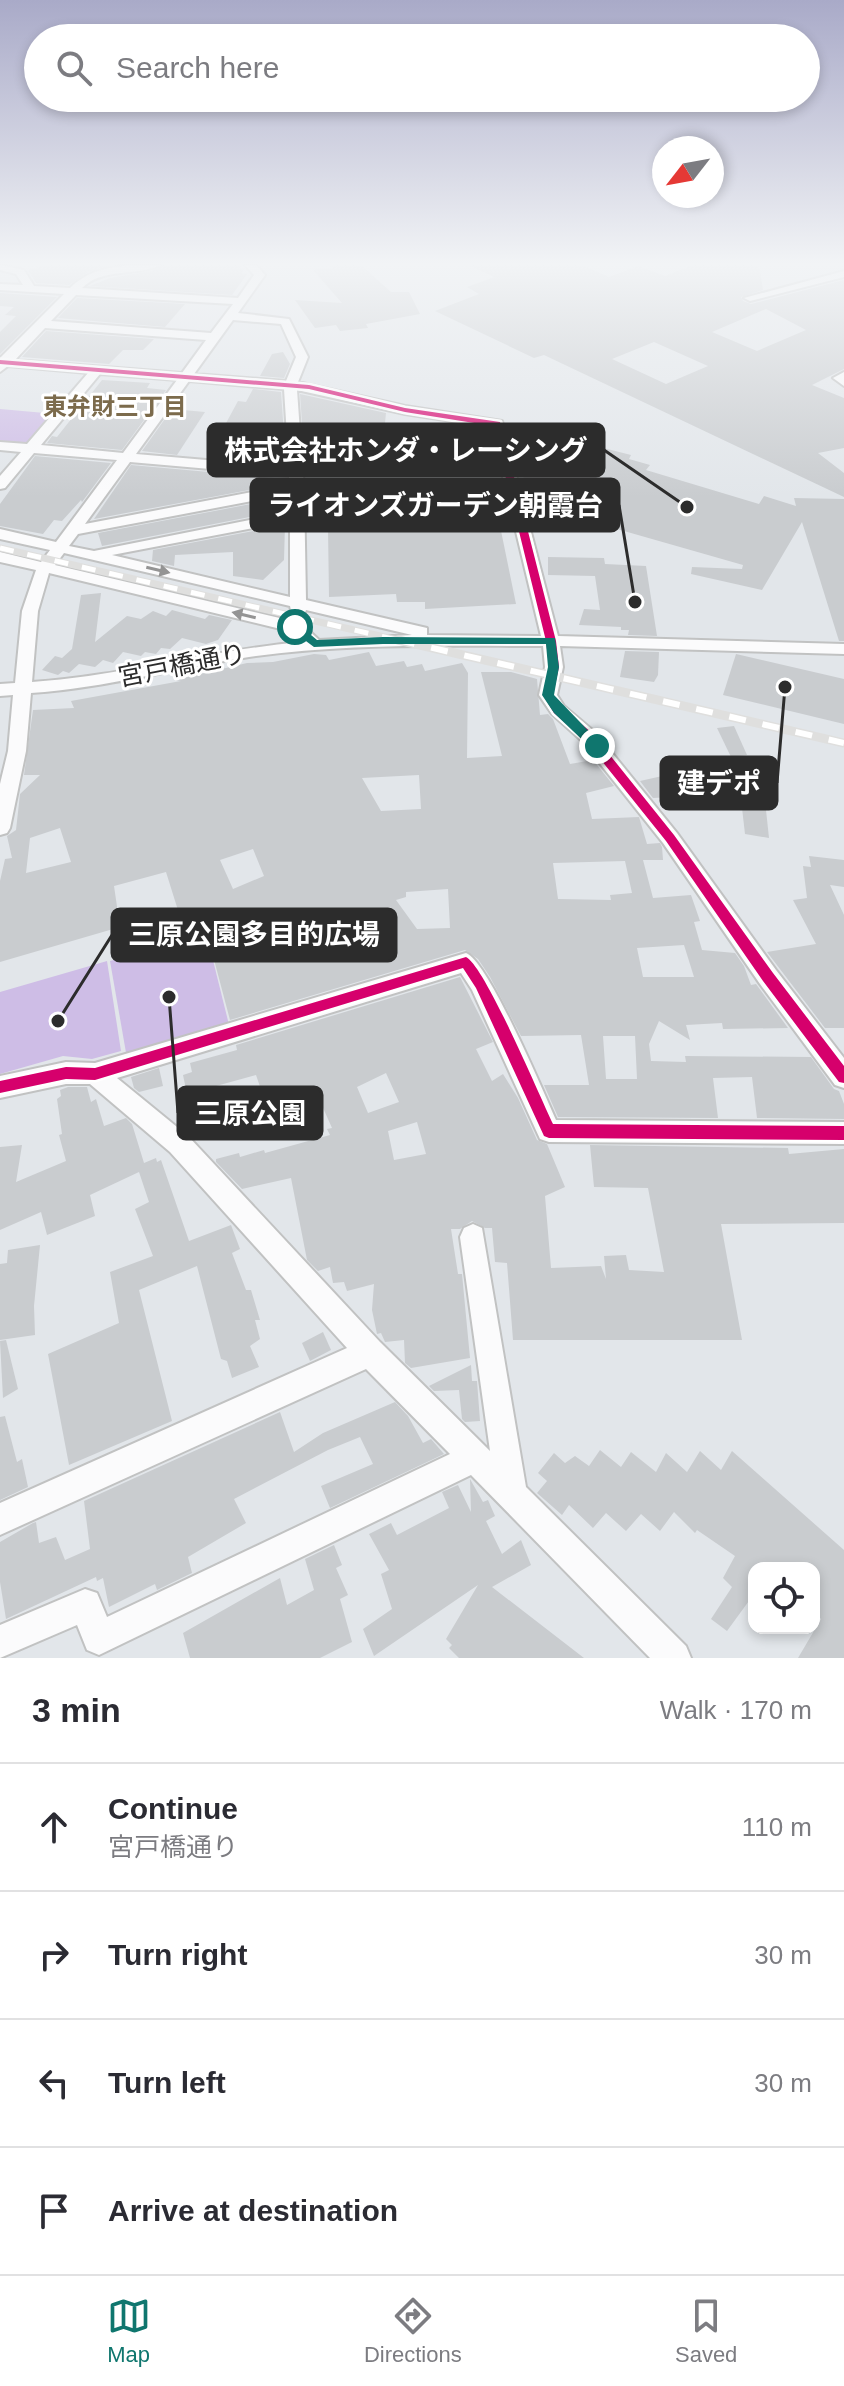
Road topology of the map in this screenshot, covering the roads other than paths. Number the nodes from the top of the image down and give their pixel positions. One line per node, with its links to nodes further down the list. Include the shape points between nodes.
1 (24, 342): 4 (street)
2 (209, 342): 6 (street)
3 (295, 342): 7 (street, via 302,357)
4 (2, 364): 5 (street)
5 (97, 370): 6 (street); 9 (street)
6 (186, 377): 7 (street); 10 (street)
7 (290, 386): 11 (street); 23 (street, via 497,424)
8 (0, 446): 9 (street)
9 (32, 448): 10 (street); 12 (street)
10 (128, 456): 11 (street); 14 (street)
11 (296, 480): 13 (street); 14 (street)
12 (0, 485)
13 (297, 515): 17 (street); 20 (street)
14 (75, 530): 16 (street)
15 (0, 534): 16 (street)
16 (61, 549): 17 (street); 19 (street)
17 (90, 555): 20 (street, one-way to 20)
18 (0, 557): 19 (street)
19 (43, 568): 21 (street, one-way to 19); 26 (street, via 30,611)
20 (299, 601): 21 (street); 22 (street)
21 (295, 627): 24 (street)
22 (461, 640): 23 (street, 宮戸橋通り); 24 (street, 宮戸橋通り)
23 (551, 641): 25 (street, 宮戸橋通り); 30 (street, via 554,667 548,695 558,710 589,737 670,838)
24 (314, 644): 26 (street, 宮戸橋通り, via 222,656 85,684)
25 (844, 649)
26 (24, 689): 27 (street, 宮戸橋通り); 28 (street)
27 (0, 690)
28 (0, 828)
29 (95, 1074): 31 (street, via 66,1073); 32 (street, via 466,962 549,1131); 34 (street, via 179,1144)
30 (844, 1077)
31 (0, 1087)
32 (844, 1133)
33 (473, 1237): 36 (street)
34 (370, 1352): 35 (street); 37 (street)
35 (474, 1458): 36 (street); 38 (street, via 99,1638 85,1605)
36 (512, 1494): 39 (street)
37 (0, 1519)
38 (0, 1642)
39 (674, 1658)

